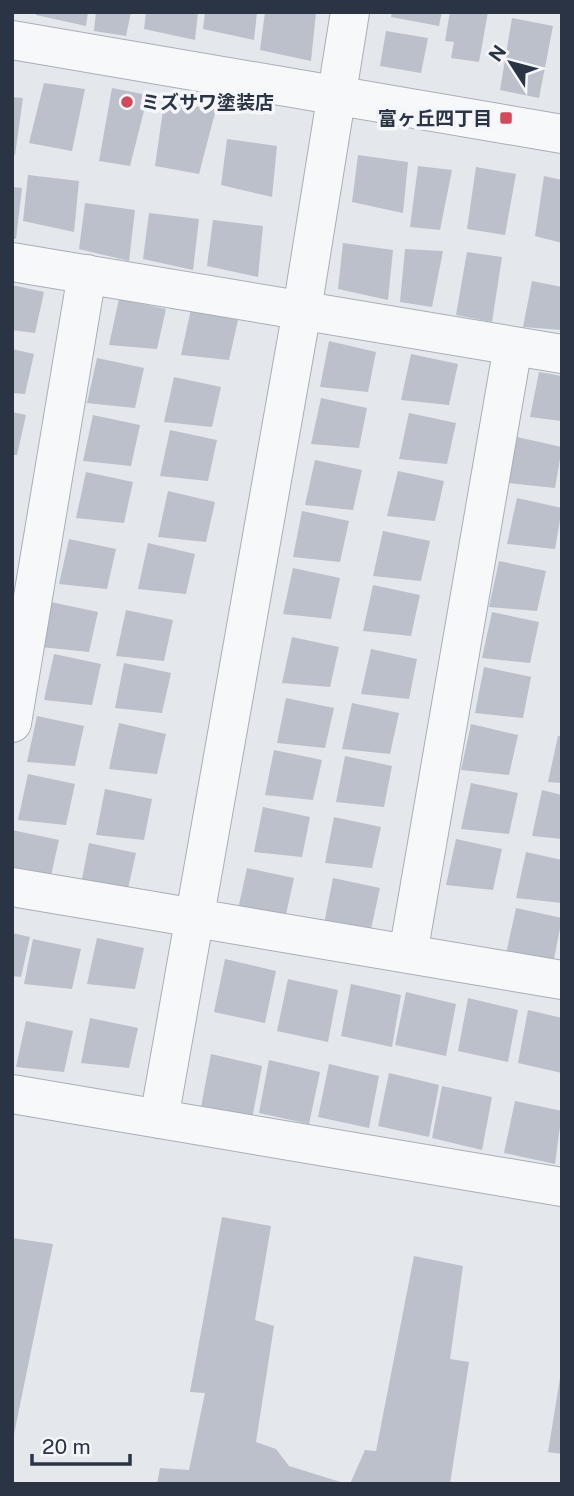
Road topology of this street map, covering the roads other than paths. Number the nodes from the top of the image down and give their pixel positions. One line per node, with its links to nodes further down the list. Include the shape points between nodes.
1 (349, 12): 3 (street)
2 (12, 40): 3 (street)
3 (336, 95): 4 (street); 7 (street)
4 (562, 134)
5 (12, 262): 6 (street)
6 (87, 274): 7 (street); 10 (street)
7 (302, 310): 8 (street); 12 (street)
8 (513, 346): 9 (street); 13 (street)
9 (562, 354)
10 (12, 723)
11 (12, 887): 12 (street)
12 (196, 917): 13 (street); 16 (street)
13 (408, 954): 14 (street)
14 (562, 979)
15 (12, 1094): 16 (street)
16 (159, 1119): 17 (street)
17 (562, 1187)

